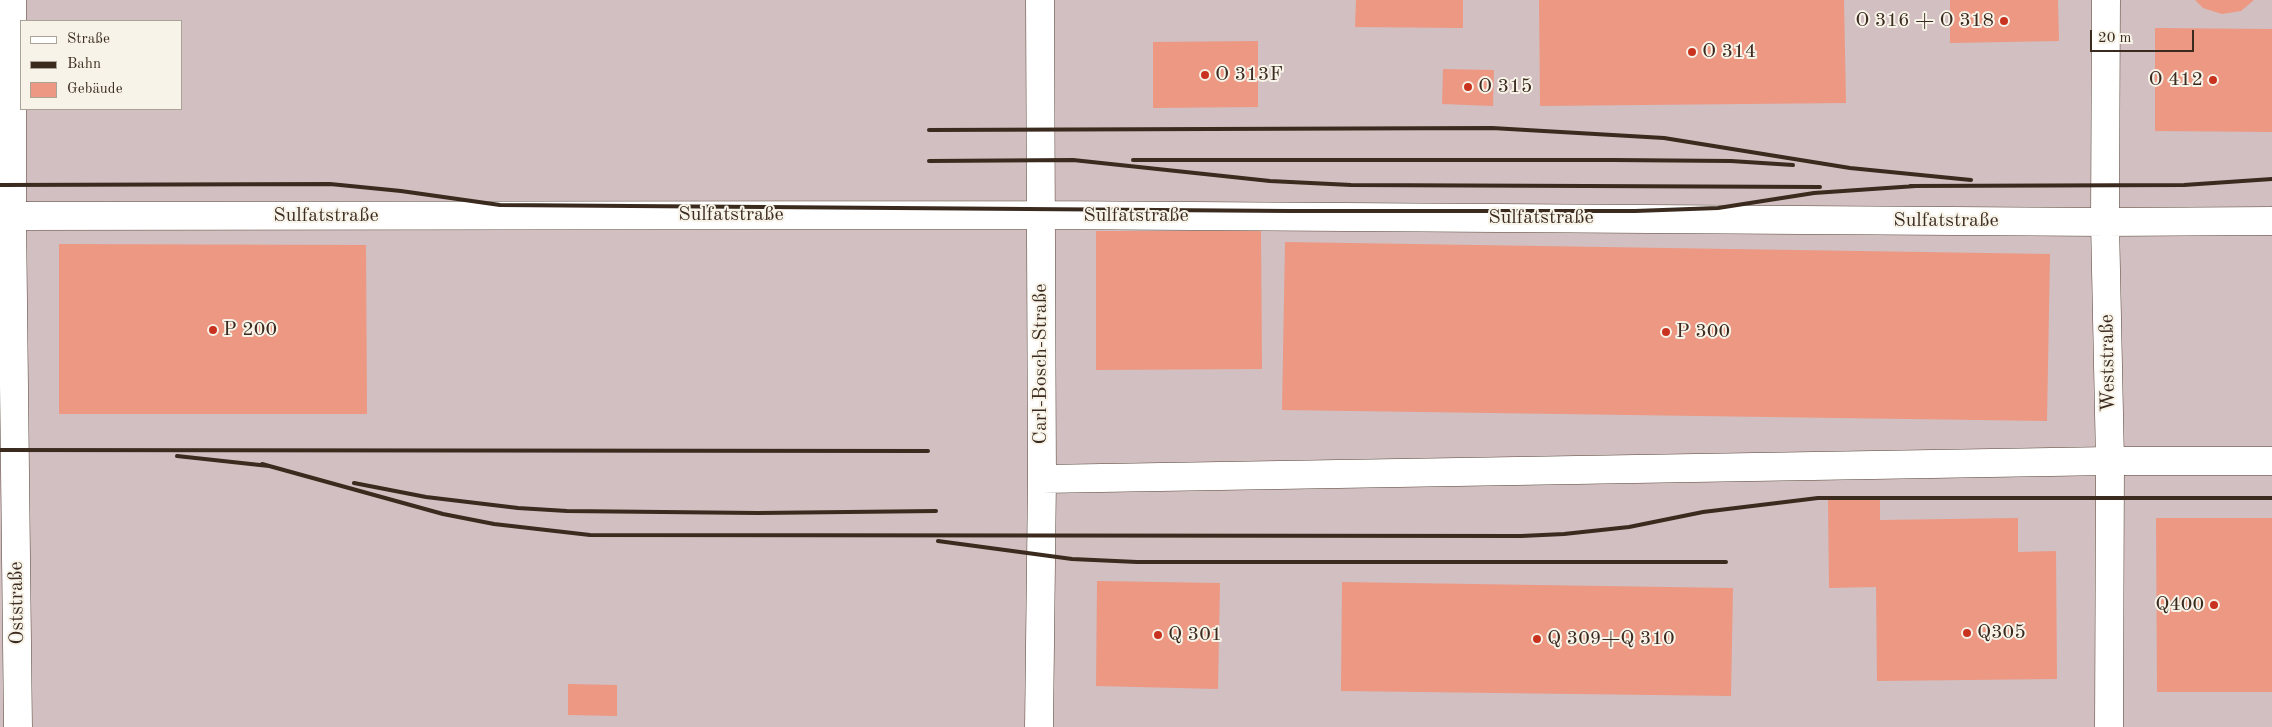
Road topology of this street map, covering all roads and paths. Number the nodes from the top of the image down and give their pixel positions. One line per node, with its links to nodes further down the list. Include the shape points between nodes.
1 (12, 0): 5 (street, Oststraße)
2 (1040, 0): 4 (street, Carl-Bosch-Straße)
3 (2106, 0): 7 (street, Weststraße)
4 (1040, 215): 5 (street, Sulfatstraße); 7 (street, Sulfatstraße); 11 (street, Carl-Bosch-Straße)
5 (6, 216): 10 (street, Oststraße)
6 (2272, 221): 7 (street, Sulfatstraße)
7 (2105, 222): 8 (street, Weststraße)
8 (2110, 461): 9 (street); 11 (street); 14 (street, Weststraße)
9 (2272, 462)
10 (8, 468): 12 (street, Oststraße)
11 (1042, 479): 13 (street, Carl-Bosch-Straße)
12 (18, 727)
13 (1039, 727)
14 (2109, 727)

